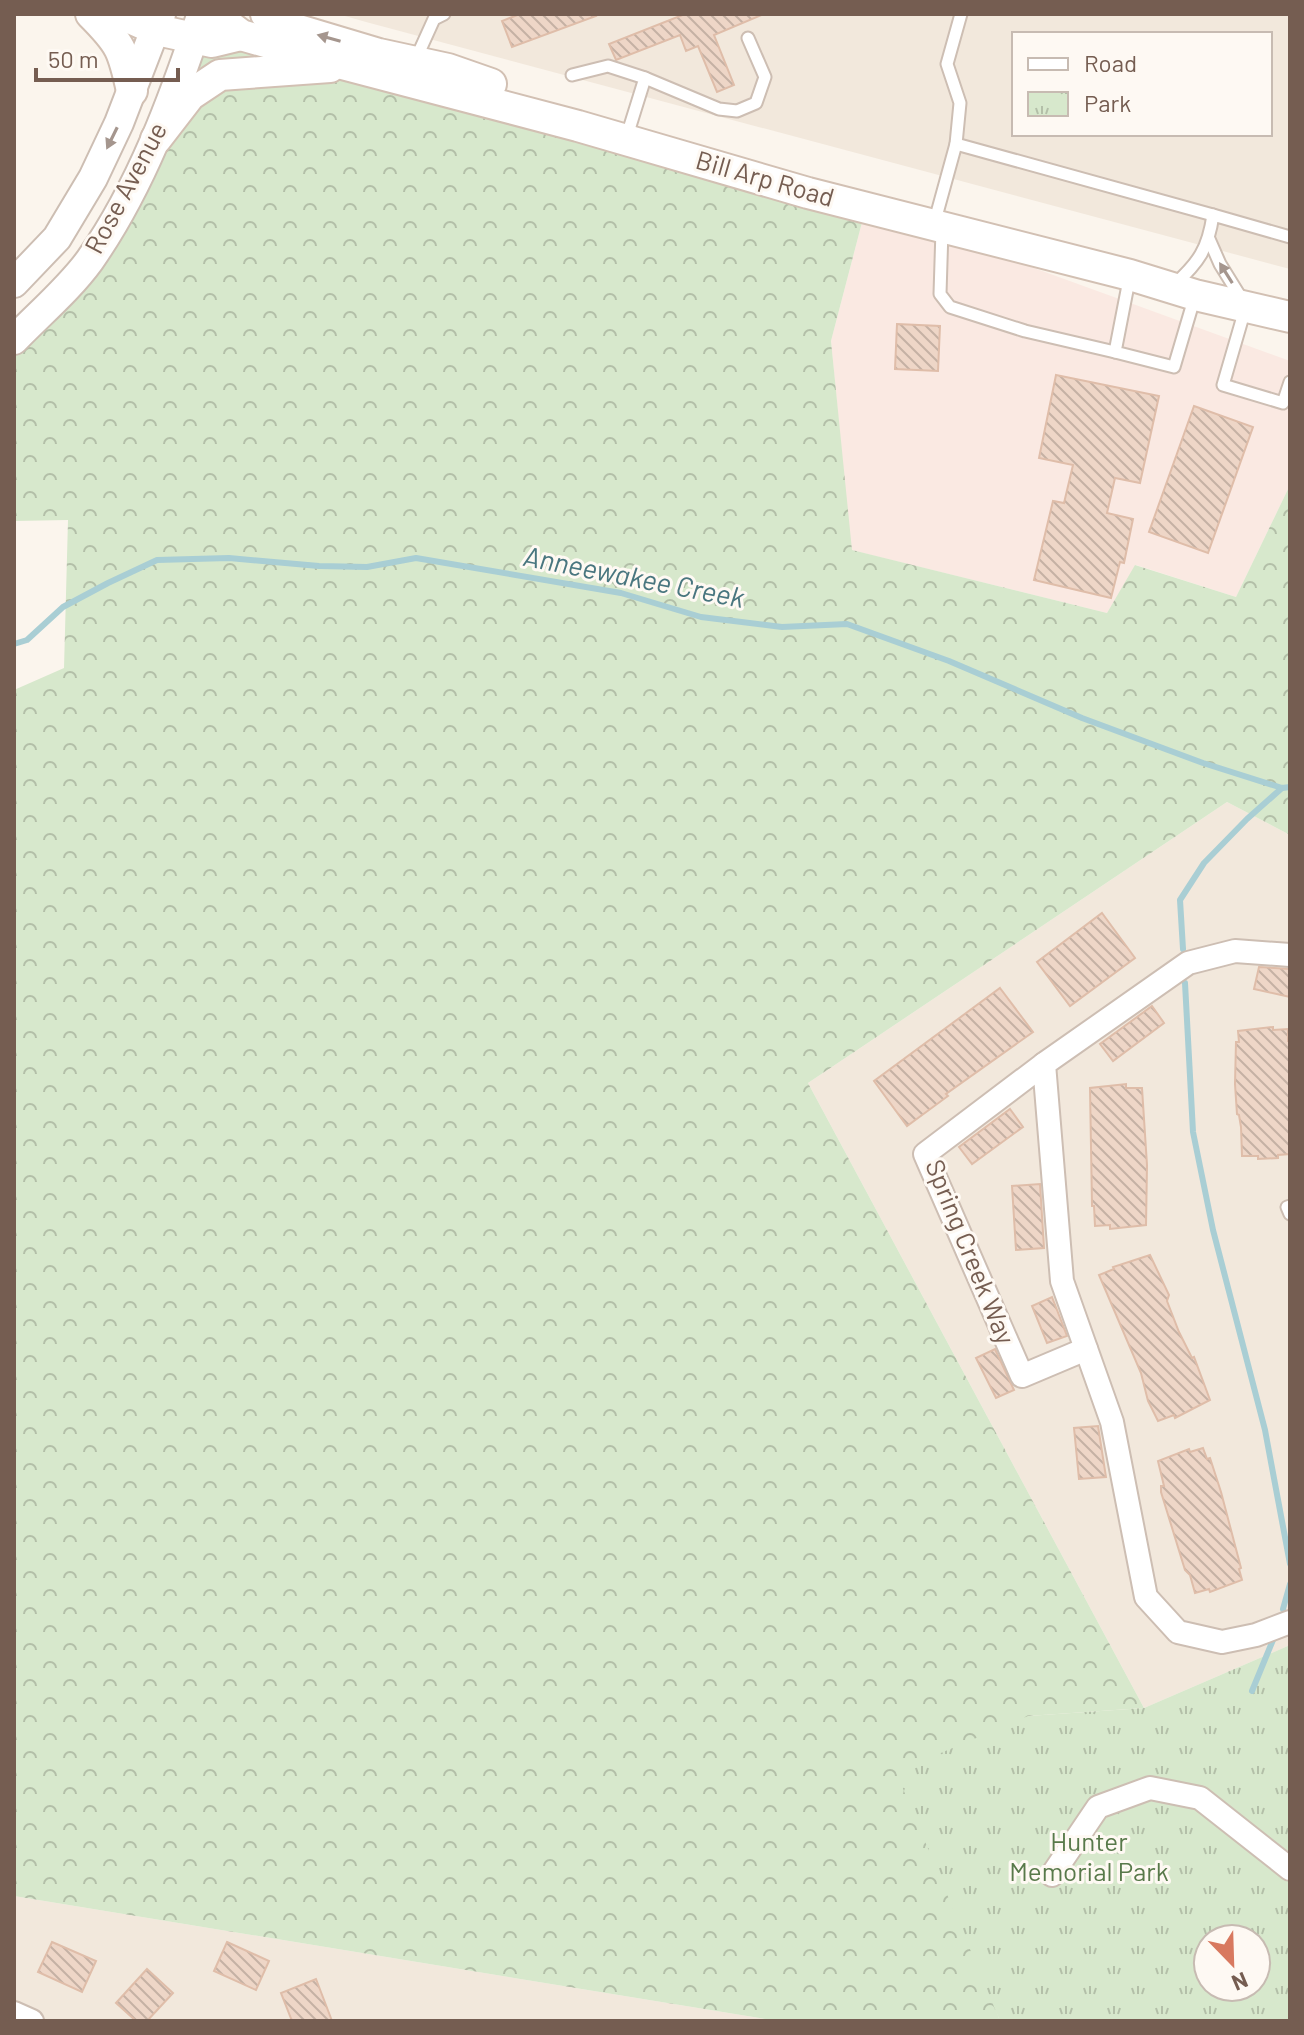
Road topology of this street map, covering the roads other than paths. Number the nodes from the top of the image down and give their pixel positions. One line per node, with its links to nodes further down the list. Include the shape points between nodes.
1 (91, 14): 13 (main road, via 117,40)
2 (121, 14): 6 (main road, Bill Arp Road)
3 (266, 14): 9 (main road, one-way to 3, via 282,25)
4 (444, 14): 9 (lane, via 434,19)
5 (961, 14): 17 (lane, via 947,64 960,103)
6 (159, 22): 7 (main road, Bill Arp Road); 13 (street, Rose Avenue)
7 (201, 22): 10 (main road, Bill Arp Road, via 212,42 241,35); 15 (street, Rose Avenue)
8 (748, 38): 12 (lane, via 765,77 756,103 737,111 719,109)
9 (415, 62): 14 (main road, via 492,84)
10 (350, 66): 14 (main road, Bill Arp Road); 15 (main road, via 220,75 190,95)
11 (572, 75): 12 (lane, via 608,66)
12 (645, 78): 16 (lane)
13 (132, 91): 23 (street, Rose Avenue, one-way to 23, via 93,178 57,238)
14 (496, 104): 16 (main road, Bill Arp Road)
15 (156, 139): 27 (street, Rose Avenue, via 89,262)
16 (625, 140): 19 (main road, Bill Arp Road)
17 (956, 144): 18 (lane); 19 (lane)
18 (1213, 215): 20 (lane); 21 (lane)
19 (938, 226): 22 (main road, Bill Arp Road); 28 (lane, via 940,294 950,307)
20 (1290, 237)
21 (1209, 239): 24 (lane); 25 (lane, one-way to 21)
22 (1130, 275): 24 (main road, Bill Arp Road); 28 (lane)
23 (14, 283)
24 (1183, 291): 25 (main road, Bill Arp Road); 28 (lane, via 1174,367)
25 (1246, 306): 26 (main road, Bill Arp Road); 29 (lane, via 1223,385 1283,403)
26 (1290, 317)
27 (14, 340)
28 (1115, 352)
29 (1290, 382)
30 (1290, 955): 31 (street, Spring Creek Way, via 1235,951 1188,963)
31 (1044, 1064): 34 (street, via 1062,1281); 34 (street, Spring Creek Way, via 925,1154 1022,1376)
32 (1290, 1206): 33 (lane)
33 (1290, 1214)
34 (1086, 1349): 35 (street, via 1112,1422 1146,1597 1178,1632 1222,1642)
35 (1290, 1622)
36 (1290, 1869): 37 (street, via 1200,1798 1150,1788 1098,1807)
37 (1052, 1875)
38 (14, 2013): 39 (street)
39 (32, 2021)

